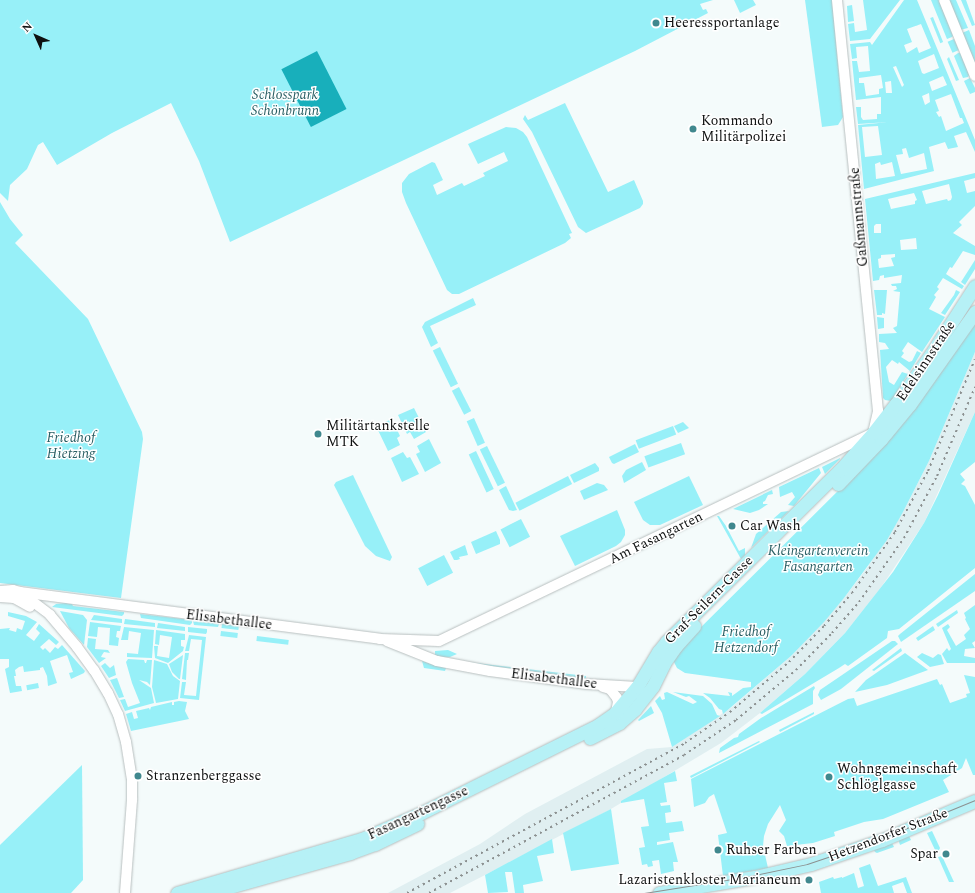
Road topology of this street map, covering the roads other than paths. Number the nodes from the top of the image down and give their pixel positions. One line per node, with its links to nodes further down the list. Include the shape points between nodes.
1 (837, 0): 6 (street, Gaßmannstraße)
2 (944, 0): 3 (street)
3 (975, 76)
4 (975, 286): 6 (main road, Edelsinnstraße, via 931,354)
5 (975, 312): 7 (main road, Edelsinnstraße)
6 (882, 414): 7 (street, via 891,418); 8 (main road, Edelsinnstraße)
7 (900, 415): 8 (main road, Edelsinnstraße)
8 (877, 436): 16 (street, Am Fasangarten); 18 (main road, Graf-Seilern-Gasse, via 851,471 676,646); 19 (main road, Graf-Seilern-Gasse, via 667,641)
9 (0, 591): 10 (street)
10 (20, 592): 11 (street, Elisabethallee); 14 (street)
11 (52, 596): 13 (street, Elisabethallee); 14 (street)
12 (0, 597): 14 (street, via 14,598)
13 (78, 600): 14 (street, Elisabethallee); 15 (street, Elisabethallee)
14 (36, 606): 22 (street, via 78,647 108,693 118,714 132,778)
15 (380, 639): 16 (street, Elisabethallee); 17 (street, Elisabethallee, via 437,661 490,671)
16 (439, 641)
17 (595, 684): 19 (street, Elisabethallee); 20 (street, via 614,693 618,702)
18 (653, 686): 19 (main road); 24 (main road, Fasangartengasse, via 633,711 602,733 375,844 342,856)
19 (637, 687): 20 (main road, Fasangartengasse)
20 (615, 713): 23 (main road, Fasangartengasse, via 598,725 362,839)
21 (975, 801): 25 (main road, Hetzendorfer Straße, via 882,840 811,864 755,877)
22 (125, 893)
23 (176, 893)
24 (208, 893)
25 (659, 893)

